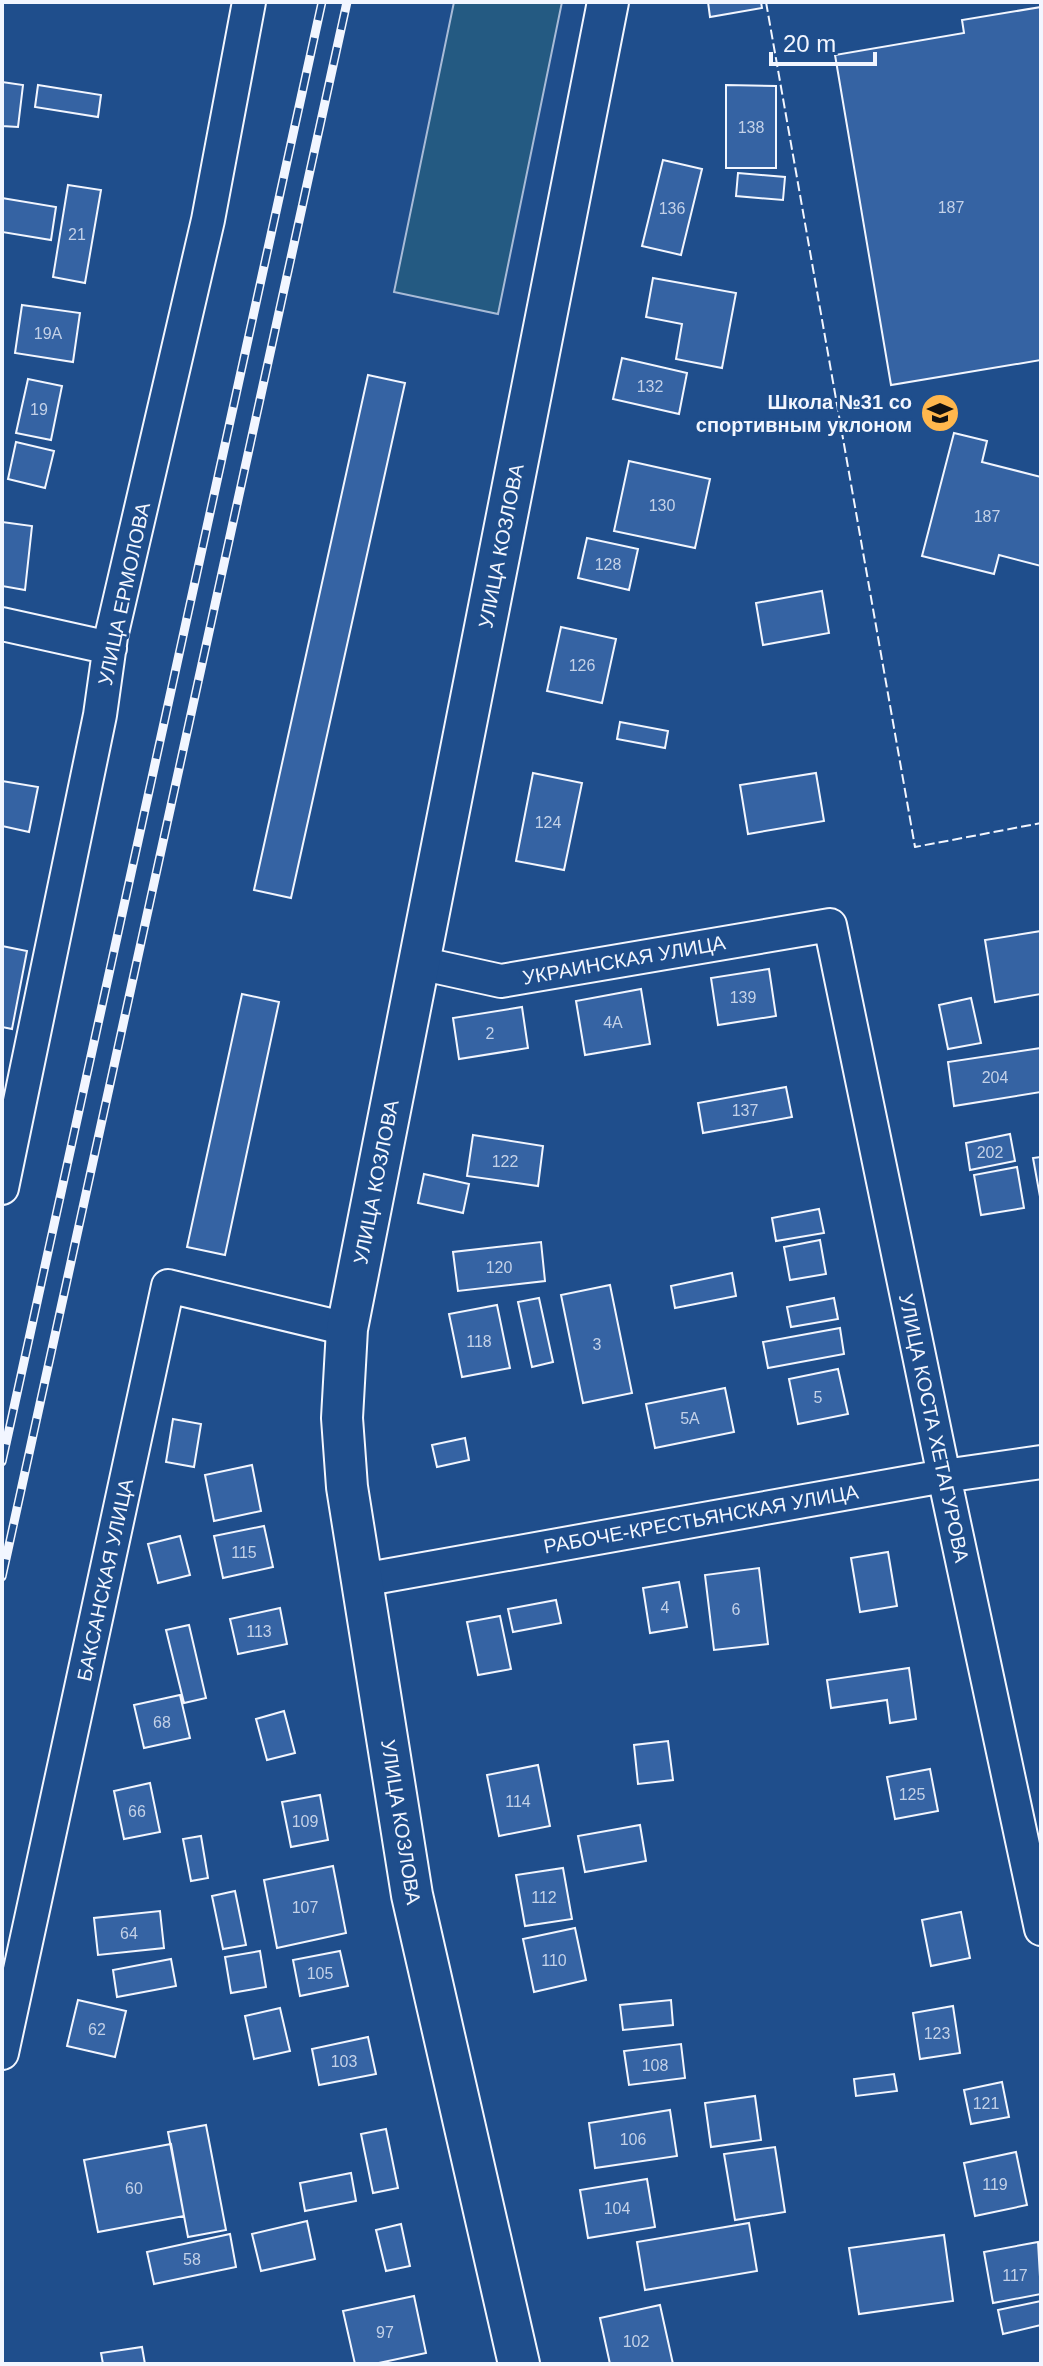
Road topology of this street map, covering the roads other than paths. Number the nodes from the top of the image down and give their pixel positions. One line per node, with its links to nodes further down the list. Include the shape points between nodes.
1 (249, 2): 4 (street, УЛИЦА ЕРМОЛОВА, via 208,220)
2 (608, 2): 6 (street, УЛИЦА КОЗЛОВА)
3 (2, 624): 4 (street)
4 (110, 648): 7 (street, УЛИЦА ЕРМОЛОВА)
5 (830, 925): 6 (street, УКРАИНСКАЯ УЛИЦА, via 501,981); 10 (street, УЛИЦА КОСТА ХЕТАГУРОВА)
6 (419, 963): 8 (street, УЛИЦА КОЗЛОВА)
7 (2, 1188)
8 (347, 1329): 11 (street, УЛИЦА КОЗЛОВА, via 342,1418); 13 (street, БАКСАНСКАЯ УЛИЦА, via 168,1286)
9 (1041, 1462): 10 (street, РАБОЧЕ-КРЕСТЬЯНСКАЯ УЛИЦА)
10 (944, 1476): 11 (street, РАБОЧЕ-КРЕСТЬЯНСКАЯ УЛИЦА); 12 (street, УЛИЦА КОСТА ХЕТАГУРОВА)
11 (362, 1580): 14 (street, УЛИЦА КОЗЛОВА, via 412,1895)
12 (1041, 1929)
13 (2, 2053)
14 (519, 2364)

